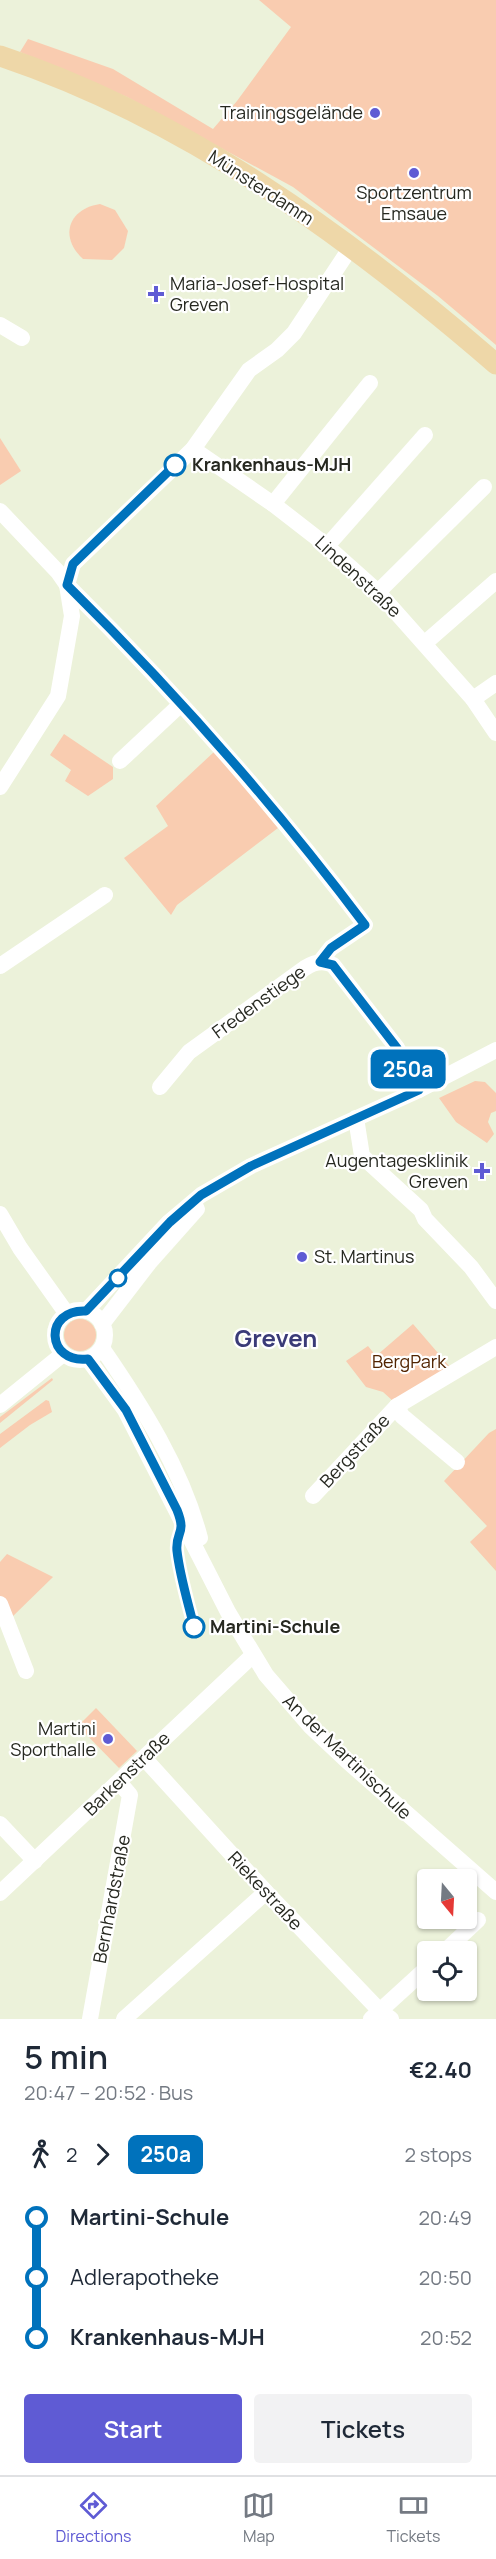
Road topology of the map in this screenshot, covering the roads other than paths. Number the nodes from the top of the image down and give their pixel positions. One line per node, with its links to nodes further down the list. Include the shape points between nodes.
1 (0, 56): 2 (main road, Münsterdamm, via 68,82 146,120 252,180)
2 (351, 247): 5 (main road, Münsterdamm); 8 (street, via 294,333 249,370)
3 (0, 325): 4 (street)
4 (22, 338)
5 (496, 364)
6 (370, 383): 10 (street)
7 (425, 435): 12 (street)
8 (193, 448): 10 (street, Lindenstraße); 14 (street, via 73,564)
9 (484, 486): 15 (street)
10 (273, 504): 12 (street, Lindenstraße)
11 (0, 511): 14 (street)
12 (327, 546): 15 (street, Lindenstraße)
13 (496, 581): 16 (street)
14 (67, 585): 19 (street); 22 (street, via 72,616 58,696)
15 (378, 592): 16 (street, Lindenstraße)
16 (425, 643): 18 (street, Lindenstraße)
17 (496, 684): 18 (street)
18 (473, 699): 20 (street, Lindenstraße)
19 (181, 704): 21 (street); 24 (street, via 310,853 365,925 331,948)
20 (496, 733)
21 (120, 761)
22 (0, 787)
23 (105, 895): 25 (street)
24 (320, 962): 27 (street, Fredenstiege, via 305,968 189,1052); 28 (street, Fredenstiege, via 333,965 353,990 397,1048)
25 (0, 966)
26 (496, 1050): 28 (street)
27 (160, 1087)
28 (419, 1090): 29 (street)
29 (356, 1118): 30 (street, via 242,1171); 32 (street, via 362,1156 421,1210)
30 (203, 1198): 33 (street, via 170,1222); 35 (street)
31 (0, 1214): 34 (street)
32 (496, 1301)
33 (86, 1311): 34 (street); 35 (street)
34 (67, 1314): 38 (street, via 55,1333)
35 (102, 1324): 37 (street)
36 (496, 1347): 41 (street, Bergstraße)
37 (102, 1348): 39 (street); 44 (street, An der Martinischule, via 149,1420 174,1470)
38 (63, 1354): 39 (street, via 70,1359); 40 (street)
39 (88, 1359): 44 (street, An der Martinischule, via 126,1410)
40 (0, 1405)
41 (397, 1406): 42 (street, Bergstraße, via 402,1416); 43 (street, Bergstraße)
42 (457, 1462)
43 (313, 1496)
44 (207, 1569): 46 (street, An der Martinischule)
45 (0, 1604): 47 (street)
46 (253, 1655): 48 (street, Barkenstraße); 53 (street, An der Martinischule, via 311,1727)
47 (26, 1671)
48 (144, 1758): 49 (street, Barkenstraße); 52 (street, Riekestraße)
49 (119, 1782): 51 (street, Barkenstraße); 59 (street, Bernhardstraße, via 130,1795)
50 (0, 1824): 51 (street)
51 (35, 1861): 54 (street, Barkenstraße)
52 (266, 1892): 58 (street, Riekestraße); 60 (street)
53 (496, 1892)
54 (0, 1893)
55 (478, 1920): 56 (street)
56 (456, 1941)
57 (417, 1978): 58 (street)
58 (381, 2016)
59 (90, 2019)
60 (124, 2019)

